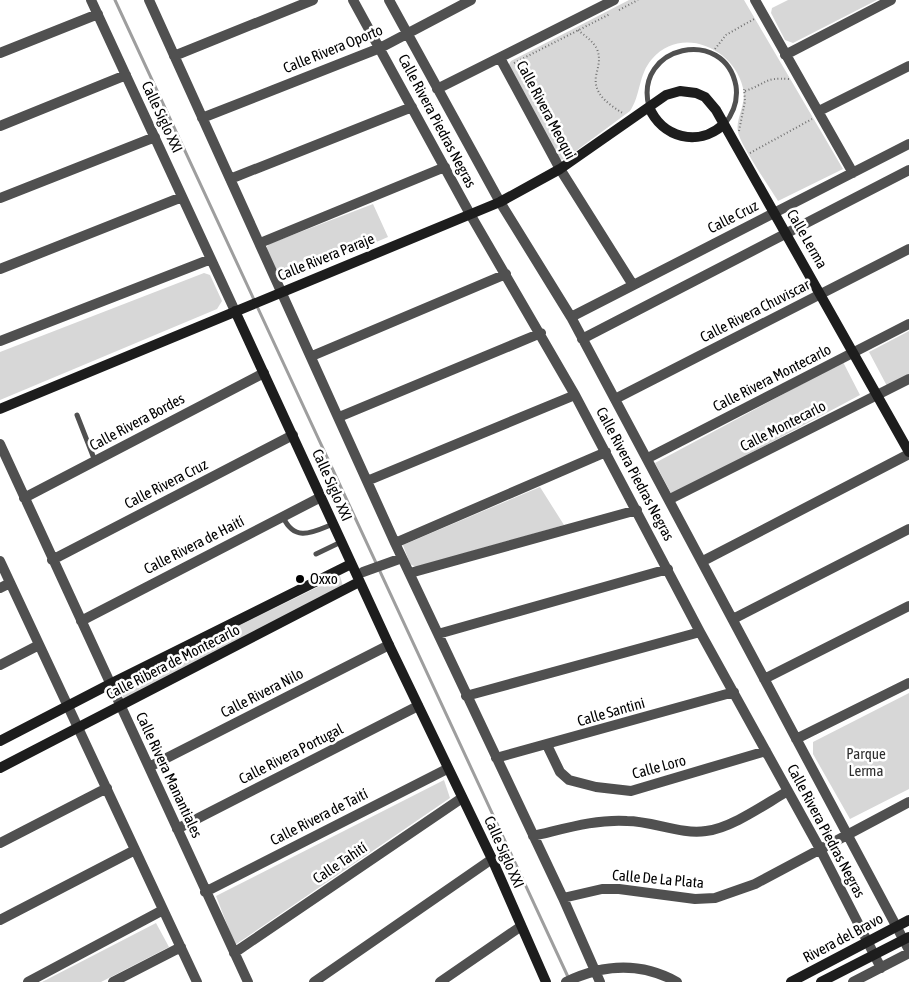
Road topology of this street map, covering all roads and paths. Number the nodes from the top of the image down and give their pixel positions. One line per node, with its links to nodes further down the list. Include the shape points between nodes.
1 (91, 0): 10 (street, Calle Siglo XXI)
2 (149, 0): 18 (street)
3 (314, 0): 18 (street)
4 (353, 0): 14 (street, Calle Rivera Piedras Negras)
5 (389, 0): 13 (street, Calle Rivera Piedras Negras)
6 (471, 0): 13 (street, Calle Rivera Oporto)
7 (614, 0): 12 (street, Calle Rivera Meoqui)
8 (891, 0): 17 (street)
9 (759, 1): 11 (street)
10 (98, 14): 16 (street); 21 (street, Calle Siglo XXI)
11 (763, 14): 15 (path, via 726,35); 17 (street)
12 (573, 21): 19 (street, Calle Rivera Meoqui); 29 (path, via 596,48 600,60 596,76 599,93 603,100 628,116)
13 (407, 34): 14 (street, Calle Rivera Oporto); 23 (street, Calle Rivera Piedras Negras)
14 (380, 48): 26 (street, Calle Rivera Piedras Negras); 28 (street, Calle Rivera Oporto)
15 (715, 50)
16 (0, 53)
17 (785, 55): 22 (street)
18 (174, 56): 28 (street)
19 (500, 58): 23 (street); 36 (street, Calle Rivera Meoqui)
20 (909, 66): 27 (street)
21 (126, 75): 31 (street); 32 (street, Calle Siglo XXI)
22 (797, 75): 24 (path, via 789,79 764,80); 27 (street)
23 (437, 89): 42 (street, Calle Rivera Piedras Negras)
24 (745, 92)
25 (649, 107): 29 (street, Calle Rivera Paraje); 30 (street, via 661,126 681,137 704,136); 30 (street, Calle Lerma, via 673,92 696,93 711,103); 30 (lane, via 649,81 660,62 680,51 702,50 725,64 735,84 735,106)
26 (412, 108): 35 (street, Calle Rivera Piedras Negras); 39 (street)
27 (820, 113): 34 (path); 38 (street)
28 (202, 118): 39 (street)
29 (630, 121): 36 (street, Calle Rivera Paraje)
30 (723, 125): 34 (street, Calle Lerma)
31 (0, 126)
32 (155, 137): 40 (street, Calle Siglo XXI); 41 (street)
33 (909, 144): 38 (street, Calle Cruz)
34 (742, 157): 43 (street, Calle Lerma)
35 (445, 167): 44 (street, Calle Rivera Piedras Negras); 46 (street)
36 (560, 169): 42 (street, Calle Rivera Paraje); 51 (street, Calle Rivera Meoqui)
37 (909, 170): 45 (street)
38 (853, 172): 43 (street, Calle Cruz)
39 (230, 179): 46 (street)
40 (182, 197): 48 (street, Calle Siglo XXI); 49 (street)
41 (0, 198)
42 (500, 202): 44 (street, Calle Rivera Paraje); 55 (street, Calle Rivera Piedras Negras)
43 (775, 213): 45 (street, Calle Lerma); 51 (street, Calle Cruz)
44 (470, 214): 50 (street, Calle Rivera Piedras Negras); 52 (street, Calle Rivera Paraje)
45 (787, 233): 53 (street, Calle Lerma); 58 (street)
46 (260, 242): 52 (street)
47 (909, 249): 53 (street, Calle Rivera Chuviscar)
48 (210, 259): 54 (street, Calle Siglo XXI); 59 (street)
49 (0, 269)
50 (506, 274): 57 (street, Calle Rivera Piedras Negras); 61 (street)
51 (633, 285): 55 (street, Calle Cruz)
52 (283, 291): 54 (street, Calle Rivera Paraje); 61 (street)
53 (821, 294): 60 (street, Calle Lerma); 66 (street, Calle Rivera Chuviscar)
54 (235, 311): 62 (street, Calle Siglo XXI); 67 (street, Calle Rivera Paraje)
55 (571, 317): 58 (street, Calle Rivera Piedras Negras)
56 (909, 324): 60 (street, Calle Rivera Montecarlo)
57 (541, 333): 64 (street, Calle Rivera Piedras Negras); 69 (street)
58 (582, 339): 66 (street, Calle Rivera Piedras Negras)
59 (0, 342)
60 (854, 352): 65 (street, Calle Lerma); 74 (street, Calle Rivera Montecarlo)
61 (312, 356): 69 (street)
62 (264, 373): 70 (street, Calle Siglo XXI); 75 (street, Calle Rivera Bordes)
63 (909, 379): 65 (street, Calle Montecarlo)
64 (575, 394): 72 (street, Calle Rivera Piedras Negras); 76 (street)
65 (878, 395): 73 (street, Calle Lerma); 79 (street, Calle Montecarlo)
66 (615, 399): 74 (street, Calle Rivera Piedras Negras)
67 (0, 409)
68 (76, 415): 75 (lane)
69 (339, 417): 76 (street)
70 (293, 435): 77 (street, Calle Siglo XXI); 88 (street, Calle Rivera Cruz)
71 (0, 444): 78 (street, Calle Rivera Manantiales)
72 (606, 452): 80 (street, Calle Rivera Piedras Negras); 85 (street)
73 (909, 453): 90 (street)
74 (648, 458): 79 (street, Calle Rivera Piedras Negras)
75 (95, 461): 78 (street, Calle Rivera Bordes)
76 (367, 481): 85 (street)
77 (321, 497): 81 (street, Calle Rivera de Haití); 82 (street, Calle Siglo XXI)
78 (24, 498): 88 (street, Calle Rivera Manantiales)
79 (670, 499): 90 (street, Calle Rivera Piedras Negras)
80 (636, 510): 92 (street, Calle Rivera Piedras Negras); 93 (street)
81 (283, 516): 82 (lane, via 287,525 305,534); 99 (street, Calle Rivera de Haití)
82 (333, 524): 84 (street, Calle Siglo XXI)
83 (909, 529): 98 (street)
84 (341, 542): 86 (lane); 91 (street, Calle Siglo XXI)
85 (395, 542): 87 (street)
86 (316, 554)
87 (402, 558): 93 (street); 94 (street)
88 (52, 560): 99 (street, Calle Rivera Manantiales)
89 (0, 561): 95 (street)
90 (703, 561): 98 (street, Calle Rivera Piedras Negras)
91 (352, 564): 94 (street, Calle Siglo XXI); 107 (street, Calle Ribera de Montecarlo)
92 (668, 569): 100 (street, Calle Rivera Piedras Negras); 101 (street)
93 (410, 573): 101 (street)
94 (362, 575): 103 (street, Calle Siglo XXI); 110 (street, Calle Ribera de Montecarlo)
95 (10, 583): 96 (street); 102 (street)
96 (0, 588)
97 (909, 606): 105 (street)
98 (733, 619): 105 (street, Calle Rivera Piedras Negras)
99 (81, 621): 107 (street, Calle Rivera Manantiales)
100 (700, 632): 108 (street, Calle Rivera Piedras Negras); 109 (street)
101 (438, 634): 109 (street)
102 (39, 645): 104 (street); 112 (street)
103 (389, 645): 111 (street, Calle Siglo XXI); 119 (street, Calle Rivera Nilo)
104 (0, 664)
105 (764, 679): 114 (street, Calle Rivera Piedras Negras)
106 (909, 683): 114 (street)
107 (110, 684): 110 (street, Calle Rivera Manantiales); 112 (street, Calle Ribera de Montecarlo)
108 (734, 692): 116 (street, Calle Santini); 117 (street, Calle Rivera Piedras Negras)
109 (466, 696): 118 (street)
110 (120, 706): 113 (street, Calle Ribera de Montecarlo); 119 (street, Calle Rivera Manantiales)
111 (418, 706): 121 (street, Calle Siglo XXI); 126 (street, Calle Rivera Portugal)
112 (68, 707): 113 (street); 115 (street, Calle Ribera de Montecarlo)
113 (78, 727): 120 (street, Calle Ribera de Montecarlo); 122 (street)
114 (796, 738): 127 (street, Calle Rivera Piedras Negras)
115 (0, 742)
116 (547, 745): 117 (street, Calle Loro, via 560,772 569,780 631,791); 118 (street, Calle Santini)
117 (766, 751): 123 (street, Calle Rivera Piedras Negras)
118 (496, 758): 128 (street)
119 (149, 767): 126 (street, Calle Rivera Manantiales)
120 (0, 768)
121 (447, 769): 124 (street, Calle Siglo XXI); 133 (street, Calle Rivera de Taití)
122 (107, 788): 129 (street); 131 (street)
123 (788, 791): 128 (street, via 727,824 707,831 648,822 608,821); 130 (street, Calle Rivera Piedras Negras)
124 (462, 798): 132 (street, Calle Siglo XXI); 144 (street, Calle Tahití)
125 (909, 802): 127 (street, Calle De La Plata)
126 (177, 829): 133 (street, Calle Rivera Manantiales)
127 (848, 834): 130 (street, Calle De La Plata); 139 (street, Calle Rivera Piedras Negras)
128 (533, 836): 134 (street)
129 (0, 843)
130 (820, 849): 134 (street, Calle De La Plata, via 755,884 714,898 695,899 602,889); 141 (street, Calle Rivera Piedras Negras)
131 (135, 850): 135 (street); 136 (street)
132 (492, 859): 138 (street, Calle Siglo XXI); 153 (street)
133 (206, 892): 144 (street, Calle Rivera Manantiales)
134 (563, 898): 148 (street)
135 (163, 910): 142 (street); 149 (street)
136 (0, 920)
137 (909, 920): 139 (street, Rivera del Bravo)
138 (520, 927): 147 (street); 156 (street, Calle Siglo XXI)
139 (896, 927): 140 (street, Calle Rivera Piedras Negras); 141 (street, Rivera del Bravo)
140 (906, 938): 143 (street, Calle Rivera Piedras Negras); 145 (street, Rivera del Bravo)
141 (867, 942): 145 (street, Calle Rivera Piedras Negras); 160 (street, Rivera del Bravo)
142 (181, 947): 150 (street); 151 (street)
143 (909, 951): 146 (street)
144 (234, 953): 152 (street, Calle Rivera Manantiales)
145 (874, 955): 146 (street, Calle Rivera Piedras Negras); 161 (street, Rivera del Bravo)
146 (881, 968): 162 (street)
147 (459, 970): 154 (street); 155 (street)
148 (594, 970): 157 (street); 158 (street); 159 (street, via 609,967 638,970)
149 (28, 982)
150 (113, 982)
151 (197, 982)
152 (248, 982)
153 (314, 982)
154 (440, 982)
155 (453, 982)
156 (546, 982)
157 (566, 982)
158 (600, 982)
159 (677, 982)
160 (791, 982)
161 (821, 982)
162 (853, 982)

